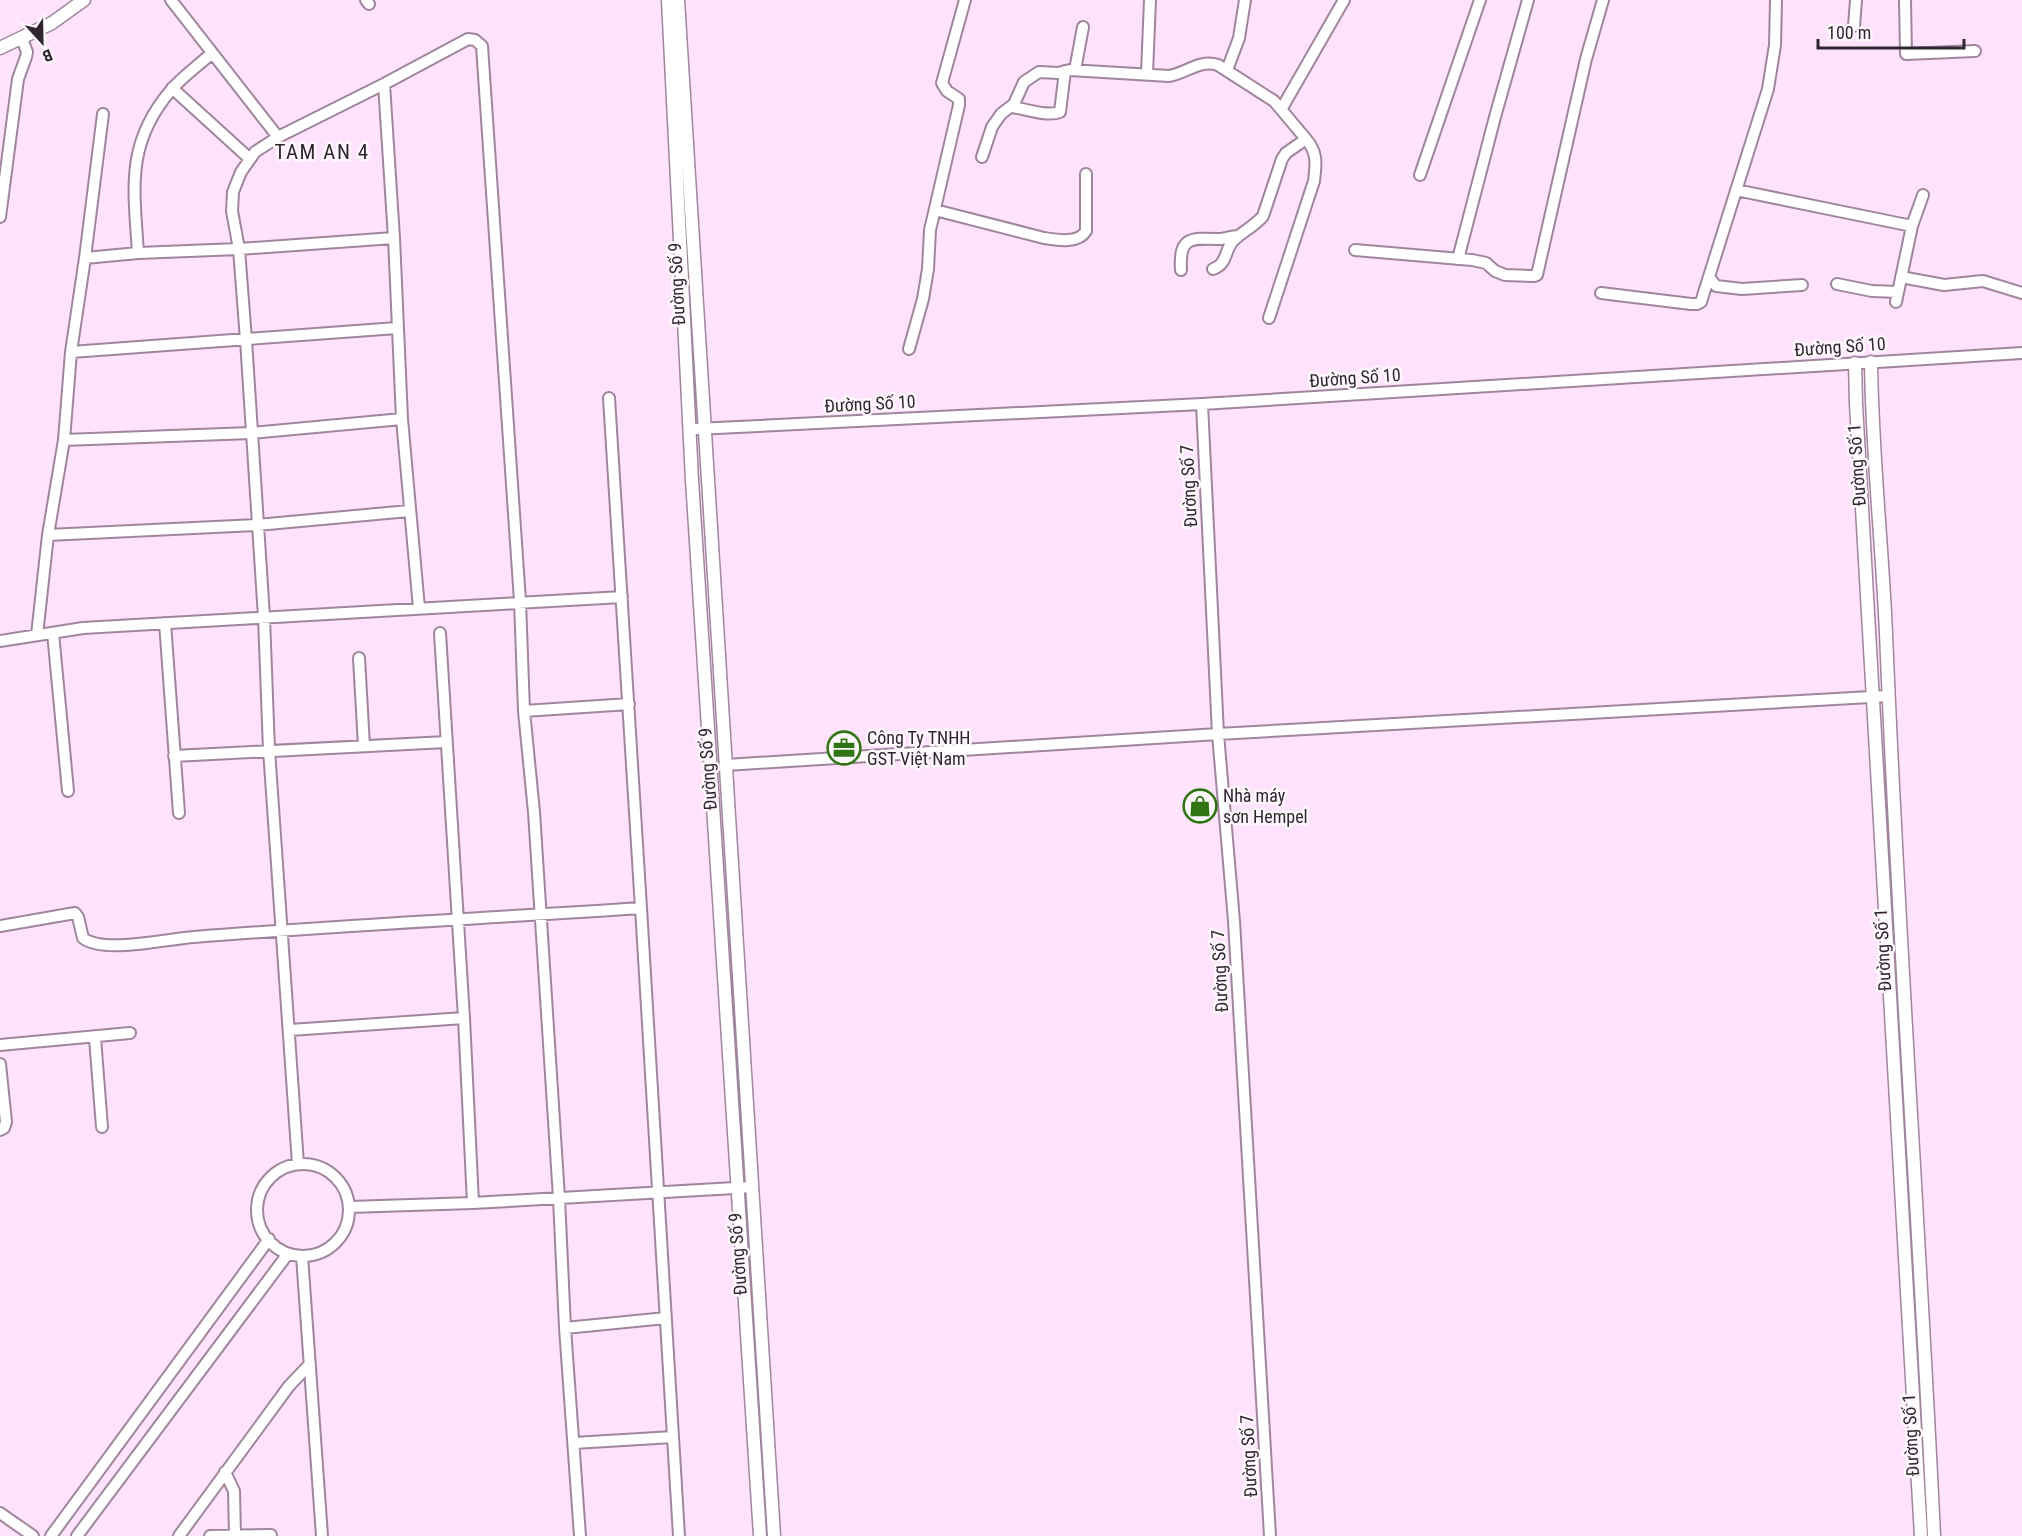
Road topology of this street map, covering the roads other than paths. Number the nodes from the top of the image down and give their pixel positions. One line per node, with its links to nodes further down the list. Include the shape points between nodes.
1 (84, 0): 17 (street)
2 (171, 0): 20 (street)
3 (668, 0): 66 (street, Đường Số 9)
4 (678, 0): 67 (street, Đường Số 9)
5 (965, 0): 37 (street, via 942,83 959,99 959,105)
6 (1150, 0): 23 (street)
7 (1245, 0): 21 (street, via 1239,38)
8 (1344, 0): 27 (street)
9 (1480, 0): 34 (street)
10 (1528, 0): 46 (street)
11 (1603, 0): 46 (street, via 1586,59 1539,272 1534,276 1505,275 1486,263)
12 (1776, 0): 35 (street, via 1775,45 1768,89)
13 (1856, 0): 15 (street)
14 (1905, 0): 19 (street, via 1906,54)
15 (1854, 26)
16 (1083, 27): 22 (street)
17 (22, 39): 18 (street); 38 (street, via 27,52 18,80)
18 (0, 48)
19 (1975, 51)
20 (212, 53): 25 (street); 29 (street)
21 (1227, 70): 23 (street, via 1202,63 1177,75); 27 (street)
22 (1070, 71): 23 (street); 26 (street, via 1039,72 1029,77); 26 (street, via 1057,114)
23 (1147, 73)
24 (384, 84): 29 (street); 41 (street); 74 (street, via 468,39 482,46)
25 (172, 88): 32 (street); 44 (street, via 156,109 138,147)
26 (1012, 107): 31 (street, via 992,127)
27 (1282, 108): 30 (street)
28 (103, 114): 45 (street)
29 (278, 136): 32 (street)
30 (1306, 139): 40 (street, via 1286,153 1263,216); 55 (street, via 1317,160 1314,181)
31 (982, 158)
32 (250, 159): 42 (street, via 232,192)
33 (1086, 174): 37 (street, via 1086,231 1077,238 1044,238)
34 (1420, 175)
35 (1736, 190): 39 (street); 49 (street)
36 (1923, 195): 39 (street)
37 (935, 210): 58 (street, via 923,299)
38 (0, 217)
39 (1912, 226): 50 (street)
40 (1238, 236): 47 (street, via 1222,264); 48 (street, via 1187,241 1181,250)
41 (394, 238): 42 (street); 56 (street)
42 (239, 249): 44 (street); 57 (street)
43 (1355, 250): 46 (street)
44 (138, 253): 45 (street)
45 (85, 258): 59 (street)
46 (1458, 259)
47 (1213, 269)
48 (1181, 270)
49 (1708, 277): 52 (street, via 1716,286 1742,289); 53 (street, via 1697,304)
50 (1901, 277): 51 (street, via 1897,297); 54 (street, via 1944,285 1983,281)
51 (1837, 284)
52 (1802, 285)
53 (1601, 292)
54 (2022, 293)
55 (1269, 318)
56 (398, 328): 57 (street); 65 (street)
57 (246, 340): 59 (street); 68 (street)
58 (909, 349)
59 (71, 352): 69 (street)
60 (2022, 353): 61 (street, Đường Số 10)
61 (1871, 362): 62 (street, Đường Số 10); 83 (street, Đường Số 1)
62 (1855, 363): 64 (street, Đường Số 10); 84 (street, Đường Số 1)
63 (609, 398): 73 (street)
64 (1202, 404): 67 (street, Đường Số 10); 87 (street, Đường Số 7)
65 (402, 419): 68 (street); 70 (street)
66 (689, 429): 67 (street, Đường Số 10); 110 (street, Đường Số 9)
67 (704, 429): 92 (street, Đường Số 9)
68 (251, 433): 69 (street); 71 (street)
69 (64, 440): 72 (street)
70 (409, 511): 71 (street); 75 (street)
71 (257, 525): 72 (street); 76 (street)
72 (48, 535): 80 (street)
73 (622, 597): 74 (street); 85 (street)
74 (520, 601): 75 (street); 86 (street)
75 (419, 608): 76 (street)
76 (264, 617): 77 (street); 90 (street)
77 (165, 623): 78 (street); 91 (street)
78 (53, 633): 80 (street); 93 (street)
79 (440, 633): 88 (street)
80 (37, 635): 81 (street)
81 (0, 641)
82 (359, 658): 89 (street)
83 (1888, 696): 84 (street); 139 (street, Đường Số 1)
84 (1872, 697): 87 (street); 138 (street, Đường Số 1)
85 (629, 704): 86 (street); 95 (street)
86 (524, 711): 96 (street)
87 (1218, 734): 92 (street); 137 (street, Đường Số 7, via 1234,921)
88 (446, 742): 89 (street); 97 (street)
89 (364, 746): 90 (street)
90 (269, 750): 91 (street); 99 (street)
91 (174, 756): 94 (street)
92 (726, 765): 109 (street, Đường Số 9)
93 (68, 791)
94 (179, 813)
95 (641, 908): 96 (street); 111 (street)
96 (539, 915): 97 (street); 112 (street)
97 (457, 918): 99 (street); 100 (street)
98 (0, 926): 99 (street, via 75,913 83,938 110,947)
99 (283, 930): 101 (street)
100 (464, 1018): 101 (street); 113 (street)
101 (290, 1030): 108 (street)
102 (130, 1033): 103 (street)
103 (95, 1038): 104 (street); 106 (street)
104 (0, 1045)
105 (0, 1064): 107 (street, via 6,1122)
106 (102, 1127)
107 (0, 1130)
108 (298, 1164): 114 (street, via 315,1165 336,1177); 115 (street, via 276,1173 260,1191 257,1215 261,1231)
109 (752, 1187): 110 (street); 136 (street, Đường Số 9)
110 (738, 1188): 111 (street); 135 (street, Đường Số 9)
111 (658, 1193): 112 (street); 118 (street)
112 (559, 1198): 113 (street); 119 (street)
113 (473, 1203): 114 (street)
114 (349, 1207): 117 (street, via 344,1231 333,1244 319,1253)
115 (269, 1239): 116 (street); 128 (street)
116 (287, 1255): 117 (street); 129 (street)
117 (302, 1256): 120 (street)
118 (666, 1318): 119 (street); 121 (street)
119 (565, 1328): 122 (street)
120 (310, 1364): 123 (street); 132 (street)
121 (673, 1437): 122 (street); 134 (street)
122 (574, 1443): 133 (street)
123 (225, 1472): 125 (street, via 234,1491); 130 (street)
124 (0, 1513): 127 (street)
125 (235, 1535): 126 (street); 131 (street)
126 (271, 1535)
127 (33, 1536)
128 (51, 1536)
129 (77, 1536)
130 (178, 1536)
131 (210, 1536)
132 (322, 1536)
133 (580, 1536)
134 (679, 1536)
135 (760, 1536)
136 (774, 1536)
137 (1270, 1536)
138 (1921, 1536)
139 (1934, 1536)

